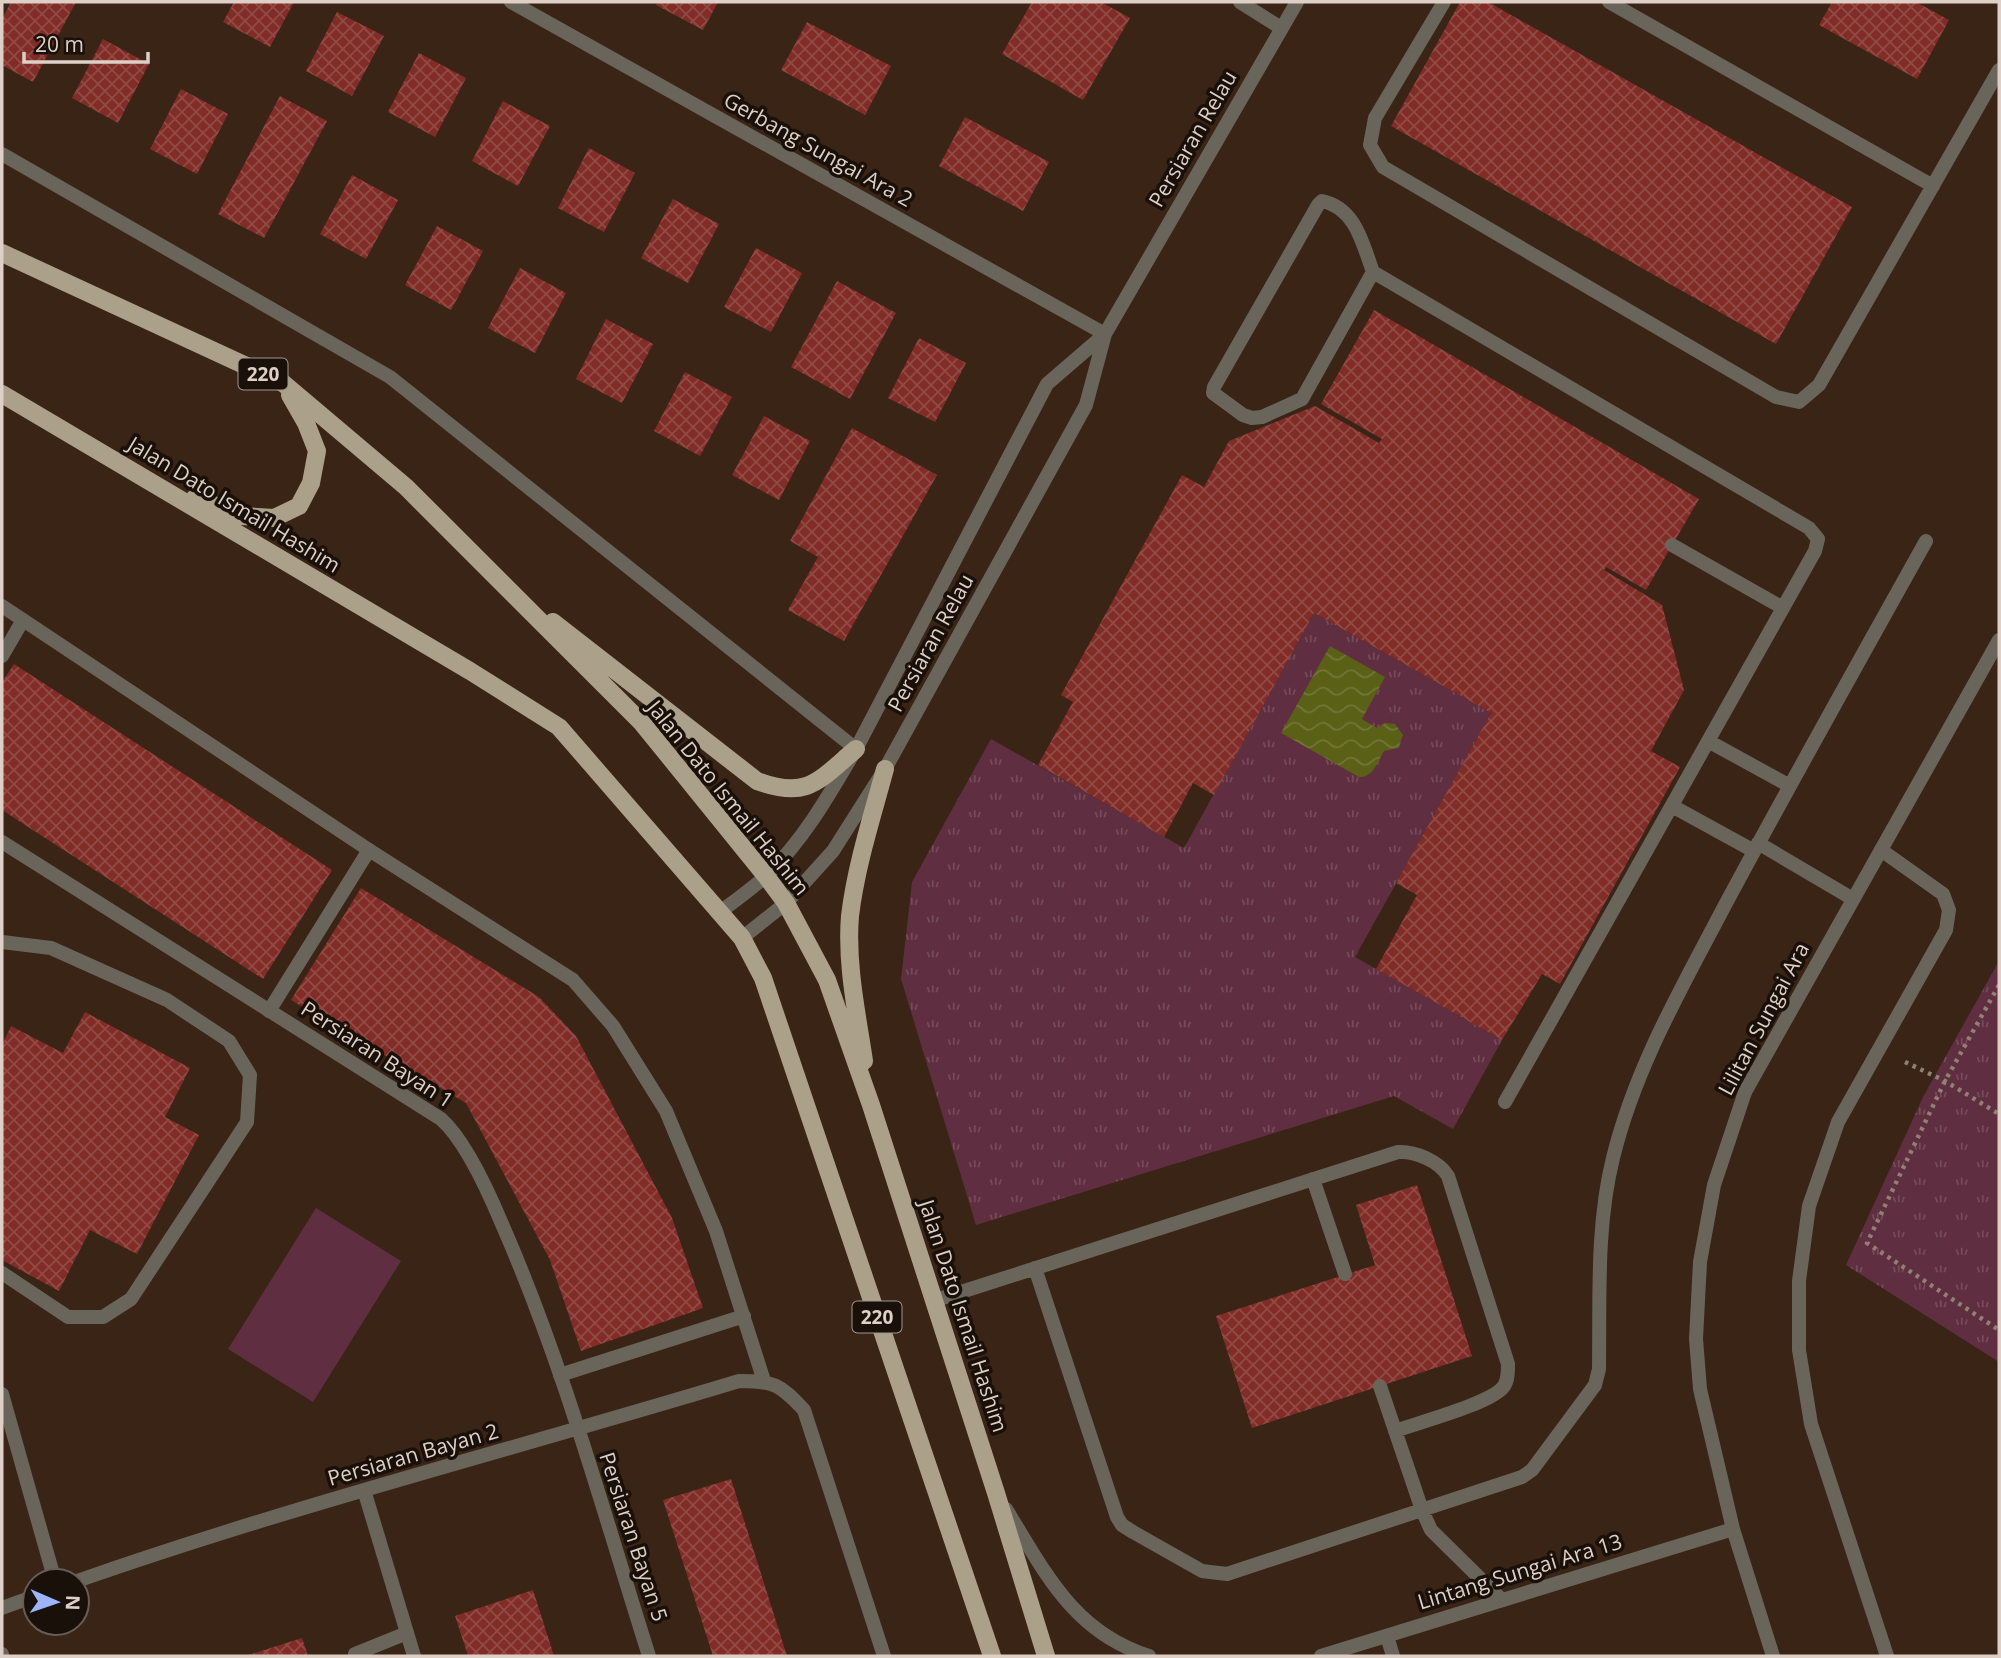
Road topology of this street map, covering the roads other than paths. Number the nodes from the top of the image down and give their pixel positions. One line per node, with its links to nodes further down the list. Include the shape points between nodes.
1 (512, 2): 12 (street, Gerbang Sungai Ara 2)
2 (1240, 2): 6 (street)
3 (1297, 2): 6 (street, Persiaran Relau)
4 (1444, 2): 9 (street, via 1376,118 1370,145 1383,167 1776,397 1799,402 1819,385)
5 (1609, 2): 9 (street)
6 (1282, 28): 12 (street, Persiaran Relau)
7 (1999, 70): 9 (street)
8 (2, 154): 25 (street, via 390,377)
9 (1933, 186)
10 (2, 253): 13 (main road, Jalan Dato Ismail Hashim / 220)
11 (1373, 272): 11 (street, via 1302,399 1252,418 1213,393 1322,201 1352,219); 20 (street, via 1809,528 1818,539 1815,551)
12 (1105, 334): 25 (street, Persiaran Relau, via 1047,384); 26 (street, Persiaran Relau, via 1086,405)
13 (283, 383): 15 (main road, via 317,452 311,484 299,506 274,519 242,516); 18 (main road, Jalan Dato Ismail Hashim / 220, via 406,488)
14 (2, 394): 15 (main road, Jalan Dato Ismail Hashim / 220)
15 (149, 481): 36 (main road, Jalan Dato Ismail Hashim / 220, via 559,727)
16 (1926, 541): 27 (street)
17 (1672, 545): 20 (street)
18 (480, 563): 25 (main road, via 757,781 790,790 810,787); 33 (main road, Jalan Dato Ismail Hashim / 220, via 642,723)
19 (2, 607): 21 (street)
20 (1783, 608): 24 (street)
21 (23, 620): 23 (street); 31 (street)
22 (1999, 640): 32 (street, Lilitan Sungai Ara)
23 (2, 656)
24 (1708, 741): 27 (street); 28 (street)
25 (856, 749): 33 (street, Persiaran Relau, via 807,828)
26 (885, 769): 35 (street, Persiaran Relau, via 833,851); 41 (main road, via 858,868 850,918 850,971)
27 (1790, 786): 30 (street)
28 (1672, 806): 30 (street); 40 (street)
29 (2, 842): 39 (street, Persiaran Bayan 1)
30 (1756, 847): 34 (street); 56 (street, via 1652,1044 1634,1088 1604,1206 1595,1385 1532,1470)
31 (369, 850): 39 (street); 47 (street, via 573,980 612,1026 666,1111 716,1231)
32 (1881, 850): 34 (street, Lilitan Sungai Ara); 75 (street, via 1943,894 1949,909 1946,930 1838,1122 1810,1206 1799,1281 1799,1350 1811,1424)
33 (766, 876): 35 (main road, Jalan Dato Ismail Hashim / 220); 36 (street, Persiaran Relau)
34 (1853, 899): 57 (street, Lilitan Sungai Ara, via 1745,1092 1714,1185 1700,1262 1696,1339 1700,1389)
35 (786, 903): 37 (street, Persiaran Relau); 41 (main road, Jalan Dato Ismail Hashim / 220, via 827,980)
36 (720, 912): 37 (main road, Jalan Dato Ismail Hashim / 220)
37 (742, 938): 69 (main road, Jalan Dato Ismail Hashim / 220, via 763,978)
38 (2, 942): 44 (street, via 51,948 167,1000 229,1041 250,1075 247,1122 131,1298 103,1317 68,1317)
39 (269, 1011): 48 (street, Persiaran Bayan 1, via 453,1129 506,1231)
40 (1505, 1102)
41 (871, 1105): 46 (main road, Jalan Dato Ismail Hashim / 220)
42 (1313, 1179): 43 (street); 45 (street); 53 (street, via 1398,1152 1438,1165 1448,1176 1508,1364 1506,1384 1490,1397)
43 (1035, 1268): 46 (street); 56 (street, via 1117,1517 1132,1532 1202,1571 1227,1574)
44 (2, 1273)
45 (1345, 1274)
46 (933, 1301): 55 (main road, Jalan Dato Ismail Hashim / 220)
47 (744, 1316): 48 (street); 49 (street)
48 (560, 1375): 52 (street, Persiaran Bayan 1)
49 (764, 1381): 52 (street, Persiaran Bayan 2, via 739,1381); 68 (street, via 791,1396 804,1410)
50 (1380, 1386): 53 (street)
51 (2, 1394): 58 (street)
52 (577, 1430): 54 (street, Persiaran Bayan 2); 67 (street, Persiaran Bayan 5)
53 (1395, 1431): 56 (street)
54 (364, 1490): 59 (street, Persiaran Bayan 2); 63 (street)
55 (996, 1493): 70 (main road, Jalan Dato Ismail Hashim / 220); 71 (street, via 1076,1614 1105,1638)
56 (1422, 1510): 60 (street, via 1439,1540)
57 (1732, 1529): 60 (street, Lintang Sungai Ara 13); 74 (street, Lilitan Sungai Ara)
58 (51, 1567)
59 (91, 1576)
60 (1502, 1600): 64 (street, Lintang Sungai Ara 13)
61 (21, 1601): 62 (street)
62 (2, 1608)
63 (407, 1633): 65 (street); 66 (street)
64 (1387, 1636): 72 (street, Lintang Sungai Ara 13); 73 (street)
65 (355, 1656)
66 (414, 1656)
67 (649, 1656)
68 (884, 1656)
69 (992, 1656)
70 (1046, 1656)
71 (1149, 1656)
72 (1321, 1656)
73 (1393, 1656)
74 (1773, 1656)
75 (1887, 1656)

